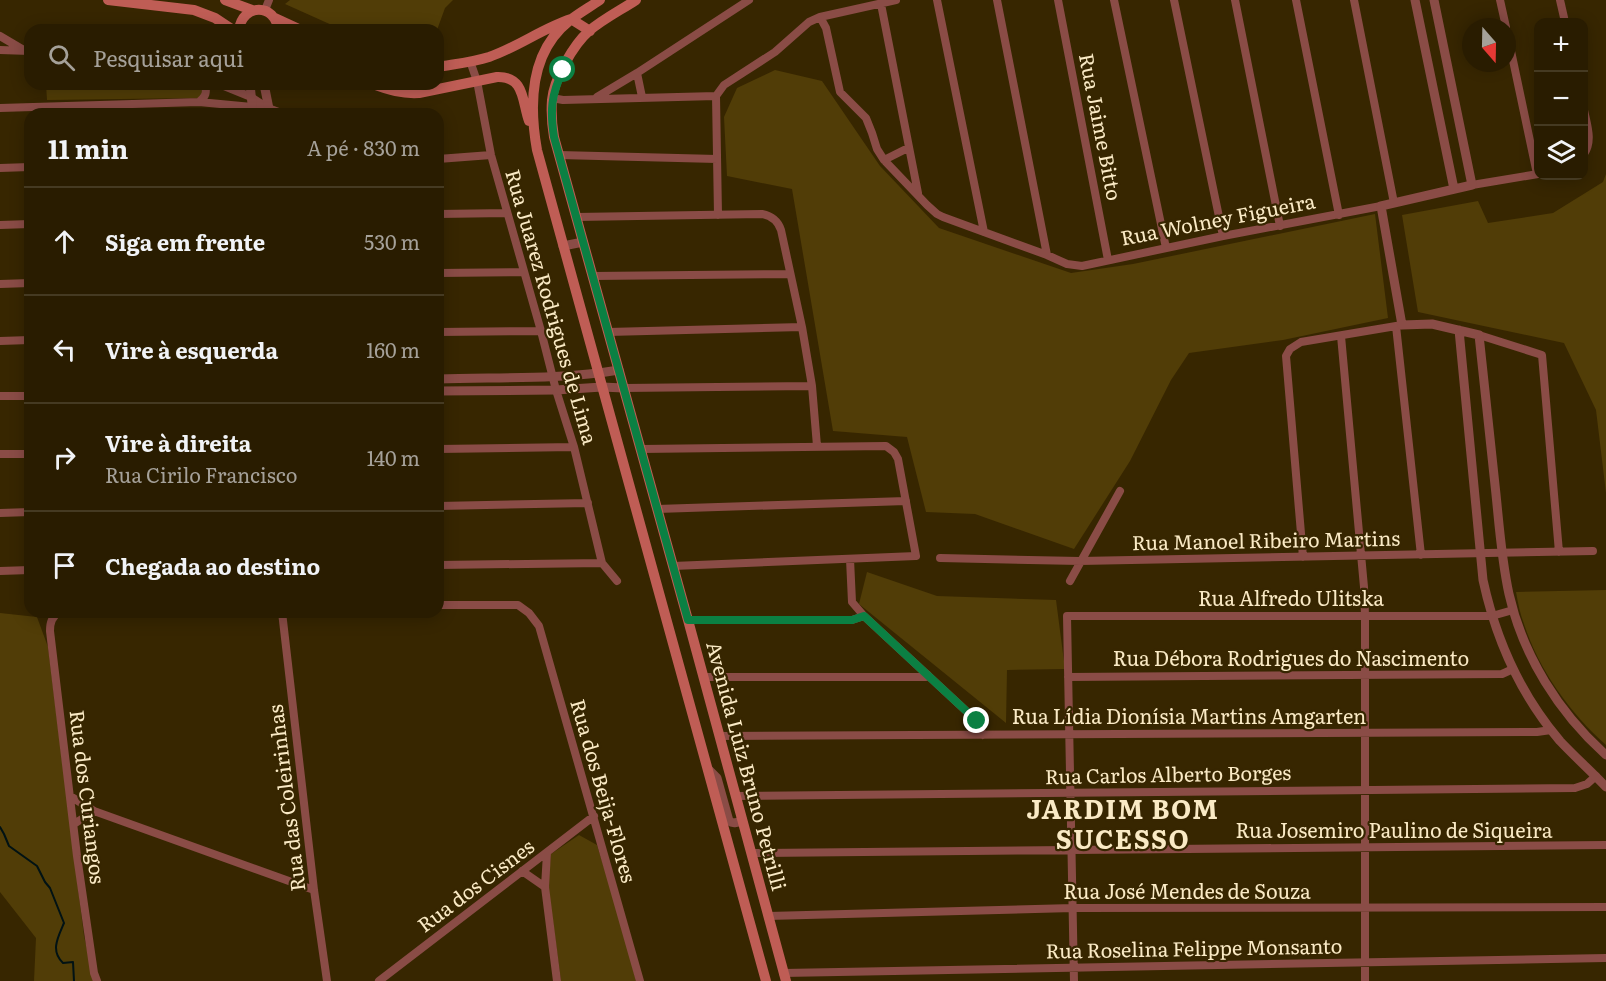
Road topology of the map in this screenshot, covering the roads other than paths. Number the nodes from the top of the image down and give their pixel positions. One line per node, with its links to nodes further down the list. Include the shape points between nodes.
1 (108, 0): 27 (main road, via 194,10)
2 (225, 0): 21 (main road)
3 (600, 0): 26 (main road, Avenida Luiz Bruno Petrilli)
4 (636, 0): 31 (main road, Avenida Luiz Bruno Petrilli)
5 (749, 0): 39 (street)
6 (896, 0): 19 (street)
7 (937, 0): 83 (street)
8 (997, 0): 88 (street)
9 (1059, 0): 89 (street, Rua Jaime Bitto)
10 (1114, 0): 87 (street)
11 (1174, 0): 84 (street)
12 (1235, 0): 82 (street)
13 (1296, 0): 78 (street)
14 (1354, 0): 73 (street)
15 (1415, 0): 71 (street)
16 (1434, 0): 70 (street)
17 (1500, 0): 24 (street)
18 (1560, 0): 25 (street)
19 (881, 4): 22 (street); 60 (street)
20 (267, 5): 21 (main road); 23 (main road)
21 (252, 10): 28 (main road)
22 (820, 17): 49 (street, via 724,85); 66 (street, via 840,92 866,118)
23 (275, 18): 29 (main road); 30 (main road)
24 (1504, 18)
25 (1564, 18)
26 (571, 19): 31 (main road); 36 (main road); 59 (main road, Avenida Luiz Bruno Petrilli, via 553,38 537,72 533,90)
27 (224, 24)
28 (240, 24)
29 (276, 24)
30 (288, 24)
31 (590, 31): 51 (main road, Avenida Luiz Bruno Petrilli, via 570,55)
32 (0, 36): 33 (street)
33 (24, 48)
34 (0, 50): 35 (street)
35 (24, 50)
36 (470, 62): 37 (main road); 40 (street, Rua Juarez Rodrigues de Lima)
37 (444, 66)
38 (1516, 72): 63 (street)
39 (637, 73): 50 (street); 52 (street)
40 (477, 81): 41 (main road); 59 (main road, via 502,77 517,84); 61 (street, Rua Juarez Rodrigues de Lima)
41 (444, 88)
42 (206, 90): 53 (street)
43 (235, 90): 48 (street)
44 (250, 90): 48 (street)
45 (265, 90): 58 (street)
46 (389, 90): 47 (main road)
47 (434, 90)
48 (251, 96): 56 (street); 57 (street)
49 (716, 96): 50 (street); 65 (street)
50 (642, 97): 52 (street)
51 (552, 98): 52 (street); 62 (main road, Avenida Luiz Bruno Petrilli, via 551,119)
52 (595, 99)
53 (199, 102): 54 (street); 55 (street)
54 (0, 108)
55 (235, 108)
56 (253, 108)
57 (264, 108)
58 (267, 108)
59 (534, 132): 86 (main road, Avenida Luiz Bruno Petrilli)
60 (908, 148): 66 (street); 72 (street)
61 (491, 155): 64 (street); 75 (street, Rua Juarez Rodrigues de Lima)
62 (559, 155): 65 (street); 79 (main road, Avenida Luiz Bruno Petrilli)
63 (1534, 156)
64 (444, 159)
65 (717, 159): 77 (street)
66 (884, 160): 72 (street, Rua Wolney Figueira)
67 (24, 167): 68 (street)
68 (0, 168)
69 (1534, 175): 70 (street, Rua Wolney Figueira)
70 (1472, 185): 71 (street, Rua Wolney Figueira)
71 (1454, 189): 73 (street, Rua Wolney Figueira)
72 (918, 195): 83 (street, Rua Wolney Figueira, via 937,214)
73 (1394, 203): 74 (street, Rua Wolney Figueira)
74 (1381, 206): 78 (street, Rua Wolney Figueira); 96 (street)
75 (507, 213): 76 (street); 90 (street, Rua Juarez Rodrigues de Lima)
76 (444, 214)
77 (718, 215): 79 (street); 92 (street, via 762,214 773,218 780,226)
78 (1339, 215): 82 (street, Rua Wolney Figueira)
79 (576, 217): 85 (main road, Avenida Luiz Bruno Petrilli)
80 (24, 224): 81 (street)
81 (0, 225)
82 (1280, 226): 84 (street, Rua Wolney Figueira)
83 (984, 232): 88 (street, Rua Wolney Figueira)
84 (1223, 236): 87 (street, Rua Wolney Figueira)
85 (583, 242): 86 (street); 93 (main road, Avenida Luiz Bruno Petrilli)
86 (563, 246): 107 (main road, Avenida Luiz Bruno Petrilli)
87 (1166, 248): 89 (street, Rua Wolney Figueira)
88 (1047, 255): 89 (street, Rua Wolney Figueira, via 1082,266)
89 (1108, 261)
90 (524, 272): 91 (street); 99 (street, Rua Juarez Rodrigues de Lima)
91 (444, 273)
92 (790, 273): 93 (street); 97 (street)
93 (592, 276): 101 (main road, Avenida Luiz Bruno Petrilli)
94 (24, 283): 95 (street)
95 (0, 284)
96 (1399, 325): 98 (street, via 1432,324); 102 (street); 134 (street)
97 (802, 327): 101 (street); 110 (street)
98 (1459, 330): 103 (street); 132 (street)
99 (541, 331): 100 (street); 108 (street, Rua Juarez Rodrigues de Lima)
100 (444, 332)
101 (608, 332): 106 (main road, Avenida Luiz Bruno Petrilli)
102 (1341, 336): 135 (street); 136 (street, via 1301,342 1293,346 1285,359)
103 (1479, 336): 131 (street, via 1542,355); 133 (street)
104 (24, 340): 105 (street)
105 (0, 341)
106 (619, 370): 107 (street); 112 (main road, Avenida Luiz Bruno Petrilli)
107 (598, 374): 108 (street); 111 (main road, Avenida Luiz Bruno Petrilli)
108 (553, 376): 109 (street); 113 (street, Rua Juarez Rodrigues de Lima)
109 (444, 379)
110 (812, 386): 112 (street); 117 (street)
111 (602, 387): 112 (street); 113 (street); 166 (main road, Avenida Luiz Bruno Petrilli)
112 (624, 388): 120 (main road, Avenida Luiz Bruno Petrilli)
113 (556, 390): 114 (street); 118 (street, Rua Juarez Rodrigues de Lima)
114 (444, 391)
115 (0, 396): 116 (street)
116 (24, 396)
117 (817, 446): 120 (street); 124 (street, via 892,449 898,459)
118 (574, 447): 119 (street); 125 (street, Rua Juarez Rodrigues de Lima)
119 (444, 449)
120 (641, 449): 127 (main road, Avenida Luiz Bruno Petrilli)
121 (0, 454): 122 (street)
122 (24, 454)
123 (1120, 491): 139 (street)
124 (906, 501): 127 (street); 138 (street, via 916,556)
125 (588, 503): 126 (street); 140 (street, Rua Juarez Rodrigues de Lima)
126 (444, 506)
127 (657, 508): 142 (main road, Avenida Luiz Bruno Petrilli)
128 (24, 512): 129 (street)
129 (0, 513)
130 (1593, 551): 131 (street, Rua Manoel Ribeiro Martins)
131 (1559, 552): 133 (street, Rua Manoel Ribeiro Martins)
132 (1481, 553): 133 (street, Rua Manoel Ribeiro Martins); 134 (street, Rua Manoel Ribeiro Martins); 151 (street)
133 (1502, 553): 148 (street)
134 (1421, 555): 135 (street, Rua Manoel Ribeiro Martins)
135 (1361, 556): 136 (street, Rua Manoel Ribeiro Martins); 150 (street)
136 (1303, 557): 139 (street, Rua Manoel Ribeiro Martins)
137 (940, 558): 139 (street, Rua Manoel Ribeiro Martins)
138 (850, 559): 142 (street); 149 (street, via 852,602)
139 (1080, 561): 146 (street)
140 (602, 562): 141 (street); 145 (street)
141 (444, 565)
142 (673, 566): 154 (main road, Avenida Luiz Bruno Petrilli)
143 (24, 570): 144 (street)
144 (0, 571)
145 (617, 581)
146 (1070, 581)
147 (444, 605): 174 (street, Rua dos Beija-Flores, via 518,605 539,626)
148 (1513, 610): 151 (street, Rua Alfredo Ulitska); 165 (street, via 1550,690 1578,728)
149 (864, 616): 154 (street, via 852,620); 156 (street)
150 (1365, 616): 151 (street, Rua Alfredo Ulitska); 157 (street); 159 (street, Rua Alfredo Ulitska, via 1067,616)
151 (1492, 616): 155 (street)
152 (54, 618): 171 (street, Rua dos Curiangos, via 50,630)
153 (283, 618): 186 (street, Rua das Coleirinhas)
154 (688, 620): 158 (main road, Avenida Luiz Bruno Petrilli)
155 (1512, 669): 157 (street, Rua Débora Rodrigues do Nascimento, via 1502,674); 160 (street)
156 (928, 675): 158 (street); 162 (street, via 977,721)
157 (1365, 675): 159 (street, Rua Débora Rodrigues do Nascimento); 161 (street)
158 (704, 677): 164 (main road, Avenida Luiz Bruno Petrilli)
159 (1068, 677): 163 (street)
160 (1551, 730): 161 (street, Rua Lídia Dionísia Martins Amgarten); 167 (street)
161 (1365, 733): 163 (street, Rua Lídia Dionísia Martins Amgarten); 169 (street)
162 (983, 735): 163 (street, Rua Lídia Dionísia Martins Amgarten); 164 (street, Rua Lídia Dionísia Martins Amgarten)
163 (1069, 735): 170 (street)
164 (719, 736): 172 (main road, Avenida Luiz Bruno Petrilli)
165 (1606, 756)
166 (709, 770): 175 (street, via 717,778 729,820 737,823); 178 (main road, Avenida Luiz Bruno Petrilli)
167 (1596, 776): 168 (street); 169 (street, Rua Carlos Alberto Borges, via 1575,788)
168 (1606, 787)
169 (1365, 790): 170 (street, Rua Carlos Alberto Borges); 180 (street)
170 (1071, 792): 172 (street, Rua Carlos Alberto Borges); 181 (street)
171 (70, 796): 173 (street); 176 (street, Rua dos Curiangos)
172 (736, 796): 175 (main road, Avenida Luiz Bruno Petrilli)
173 (94, 811): 176 (street); 186 (street)
174 (594, 816): 182 (street, Rua dos Cisnes); 199 (street, Rua dos Beija-Flores)
175 (742, 819): 177 (main road, Avenida Luiz Bruno Petrilli)
176 (74, 824): 195 (street, Rua dos Curiangos)
177 (746, 835): 178 (street, via 732,827); 183 (main road, Avenida Luiz Bruno Petrilli)
178 (728, 840): 200 (main road, Avenida Luiz Bruno Petrilli)
179 (1606, 845): 180 (street, Rua Josemiro Paulino de Siqueira)
180 (1365, 847): 181 (street, Rua Josemiro Paulino de Siqueira); 189 (street)
181 (1072, 850): 183 (street, Rua Josemiro Paulino de Siqueira); 188 (street)
182 (547, 853): 184 (street, Rua dos Cisnes); 185 (street)
183 (751, 853): 190 (main road, Avenida Luiz Bruno Petrilli)
184 (522, 871): 185 (street); 197 (street, Rua dos Cisnes)
185 (545, 887): 198 (street)
186 (314, 890): 196 (street, Rua das Coleirinhas)
187 (1606, 907): 189 (street, Rua José Mendes de Souza)
188 (1073, 908): 189 (street, Rua José Mendes de Souza); 190 (street, Rua José Mendes de Souza); 193 (street)
189 (1365, 908): 192 (street)
190 (768, 916): 194 (main road, Avenida Luiz Bruno Petrilli)
191 (1606, 958): 192 (street, Rua Roselina Felippe Monsanto)
192 (1365, 962): 193 (street, Rua Roselina Felippe Monsanto); 202 (street)
193 (1074, 967): 194 (street, Rua Roselina Felippe Monsanto); 201 (street)
194 (785, 977)
195 (97, 981)
196 (327, 981)
197 (379, 981)
198 (557, 981)
199 (640, 981)
200 (766, 981)
201 (1074, 981)
202 (1365, 981)

